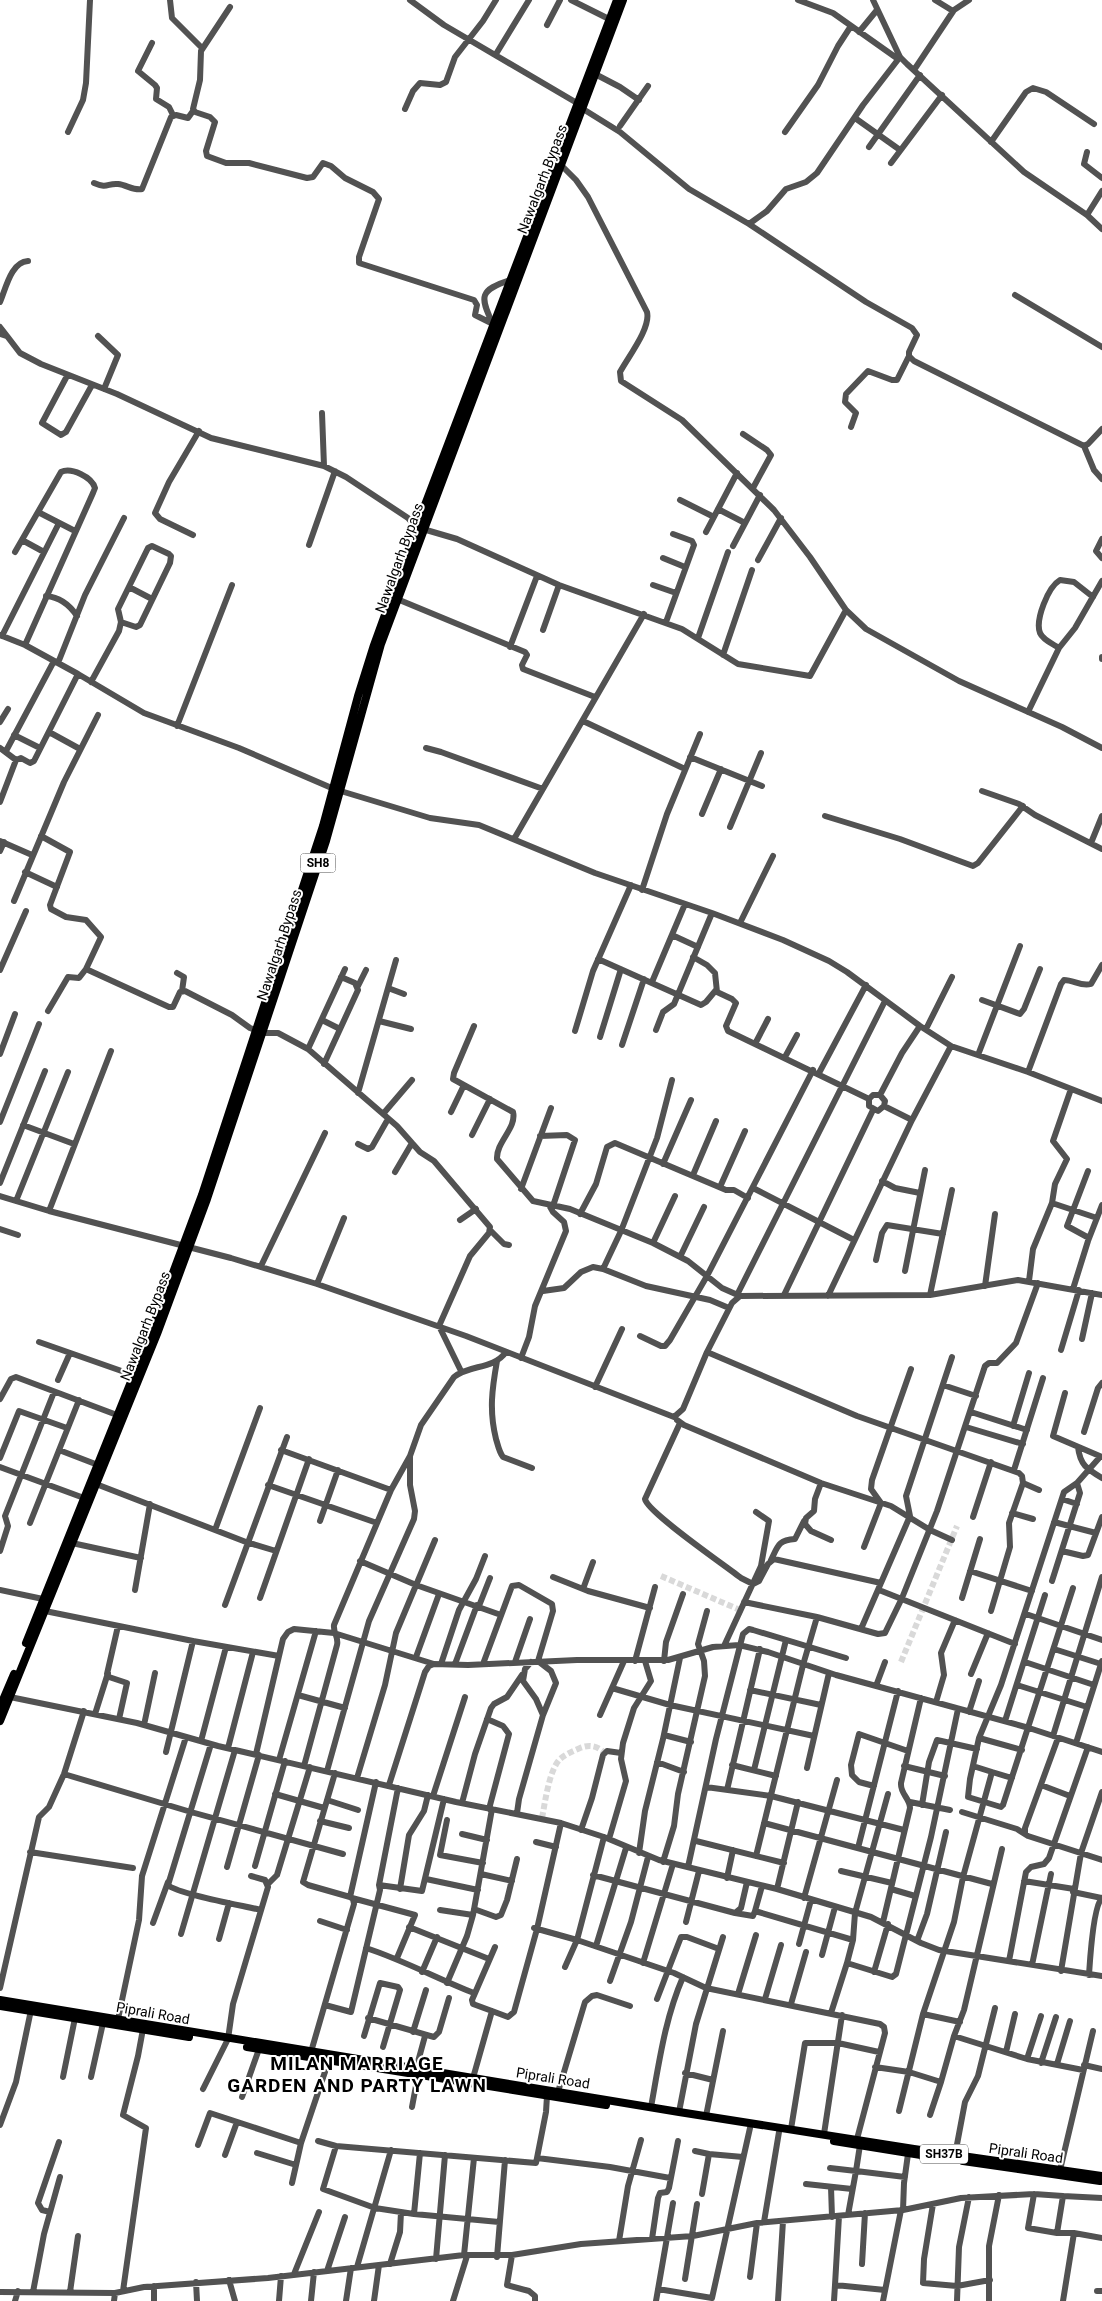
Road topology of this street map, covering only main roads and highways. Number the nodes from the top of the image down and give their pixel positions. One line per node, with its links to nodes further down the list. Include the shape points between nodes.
1 (617, 0): 3 (main road, Nawalgarh Bypass / SH8)
2 (623, 0): 3 (main road, Nawalgarh Bypass / SH8)
3 (581, 103): 4 (main road, Nawalgarh Bypass / SH8, via 510,280); 4 (main road, Nawalgarh Bypass / SH8, via 561,165)
4 (420, 528): 5 (main road, Nawalgarh Bypass / SH8); 5 (main road, Nawalgarh Bypass / SH8, via 365,674)
5 (337, 790): 6 (main road, Nawalgarh Bypass / SH8, via 326,841 207,1199)
6 (186, 1246): 7 (main road, Nawalgarh Bypass / SH8); 8 (main road, Nawalgarh Bypass / SH8, via 157,1334)
7 (0, 1706)
8 (0, 1721)
9 (0, 2000): 11 (main road, Piprali Road / SH37B)
10 (0, 2006): 11 (main road)
11 (227, 2041): 12 (main road, Piprali Road / SH37B, via 311,2052); 12 (main road, via 259,2049)
12 (417, 2072): 13 (main road, via 547,2096); 13 (main road, Piprali Road / SH37B, via 473,2078)
13 (858, 2142): 14 (main road, Piprali Road / SH37B); 15 (main road, via 908,2154)
14 (1102, 2176)
15 (1102, 2181)

